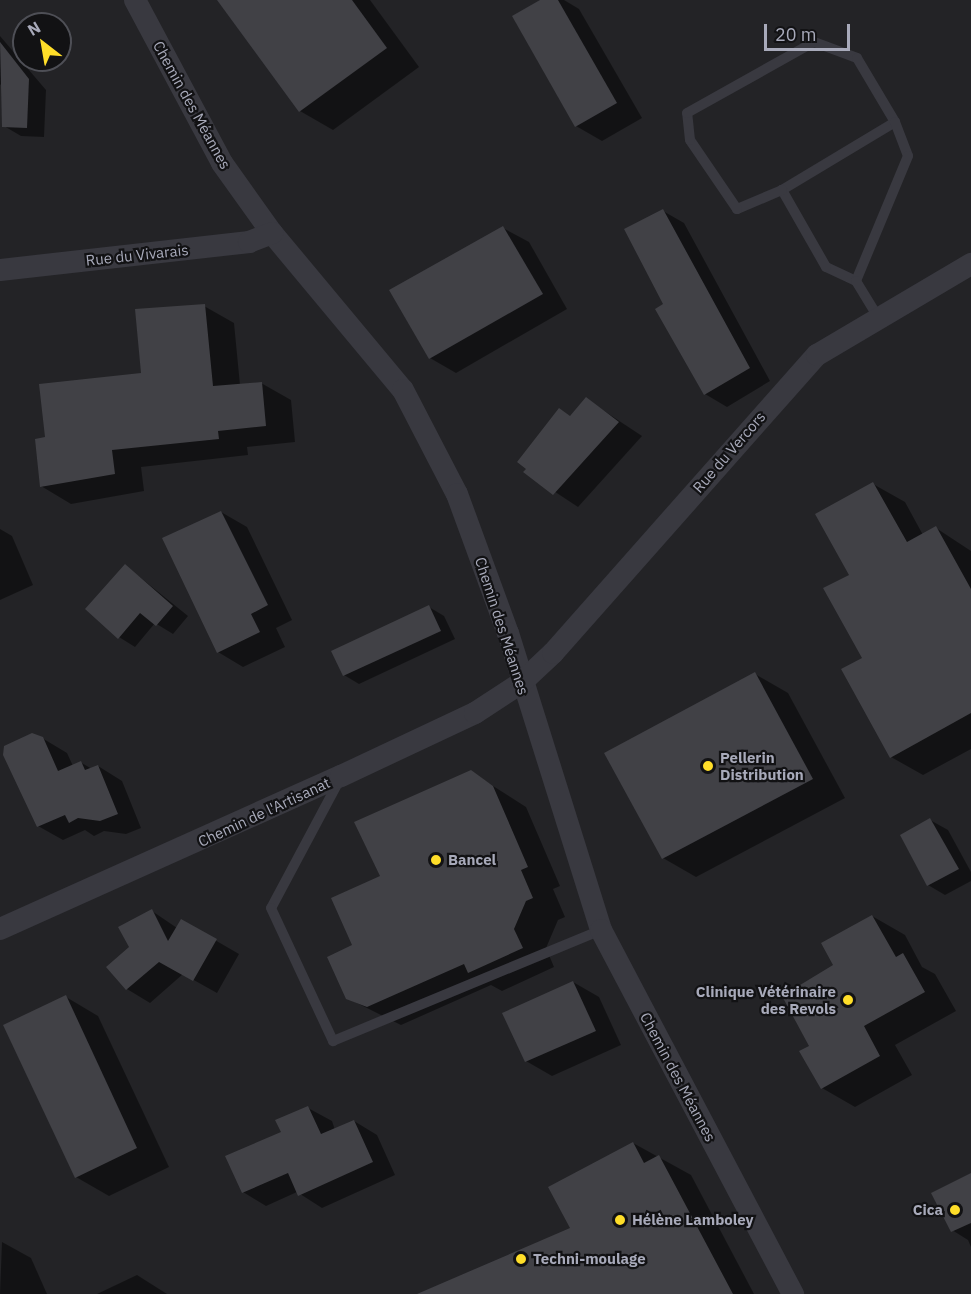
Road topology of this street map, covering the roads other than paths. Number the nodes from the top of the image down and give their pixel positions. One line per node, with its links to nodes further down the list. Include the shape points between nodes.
1 (135, 0): 4 (street, Chemin des Méannes, via 222,163)
2 (895, 122): 3 (lane); 3 (lane, via 856,58 814,42 687,113 690,140 737,209); 7 (lane, via 908,156)
3 (782, 190): 7 (lane, via 826,267)
4 (272, 233): 6 (street, Rue du Vivarais, via 249,242); 9 (street, Chemin des Méannes, via 403,390 457,495)
5 (971, 264): 8 (street, Rue du Vercors)
6 (0, 270)
7 (856, 281): 8 (lane)
8 (878, 317): 9 (street, Rue du Vercors, via 817,355 790,381 553,653)
9 (521, 682): 10 (street, Chemin de l'Artisanat, via 475,713); 12 (street, Chemin des Méannes)
10 (341, 776): 11 (street, Chemin de l'Artisanat); 12 (lane, via 272,908 333,1041)
11 (0, 929)
12 (601, 930): 13 (street, Chemin des Méannes)
13 (793, 1294)

